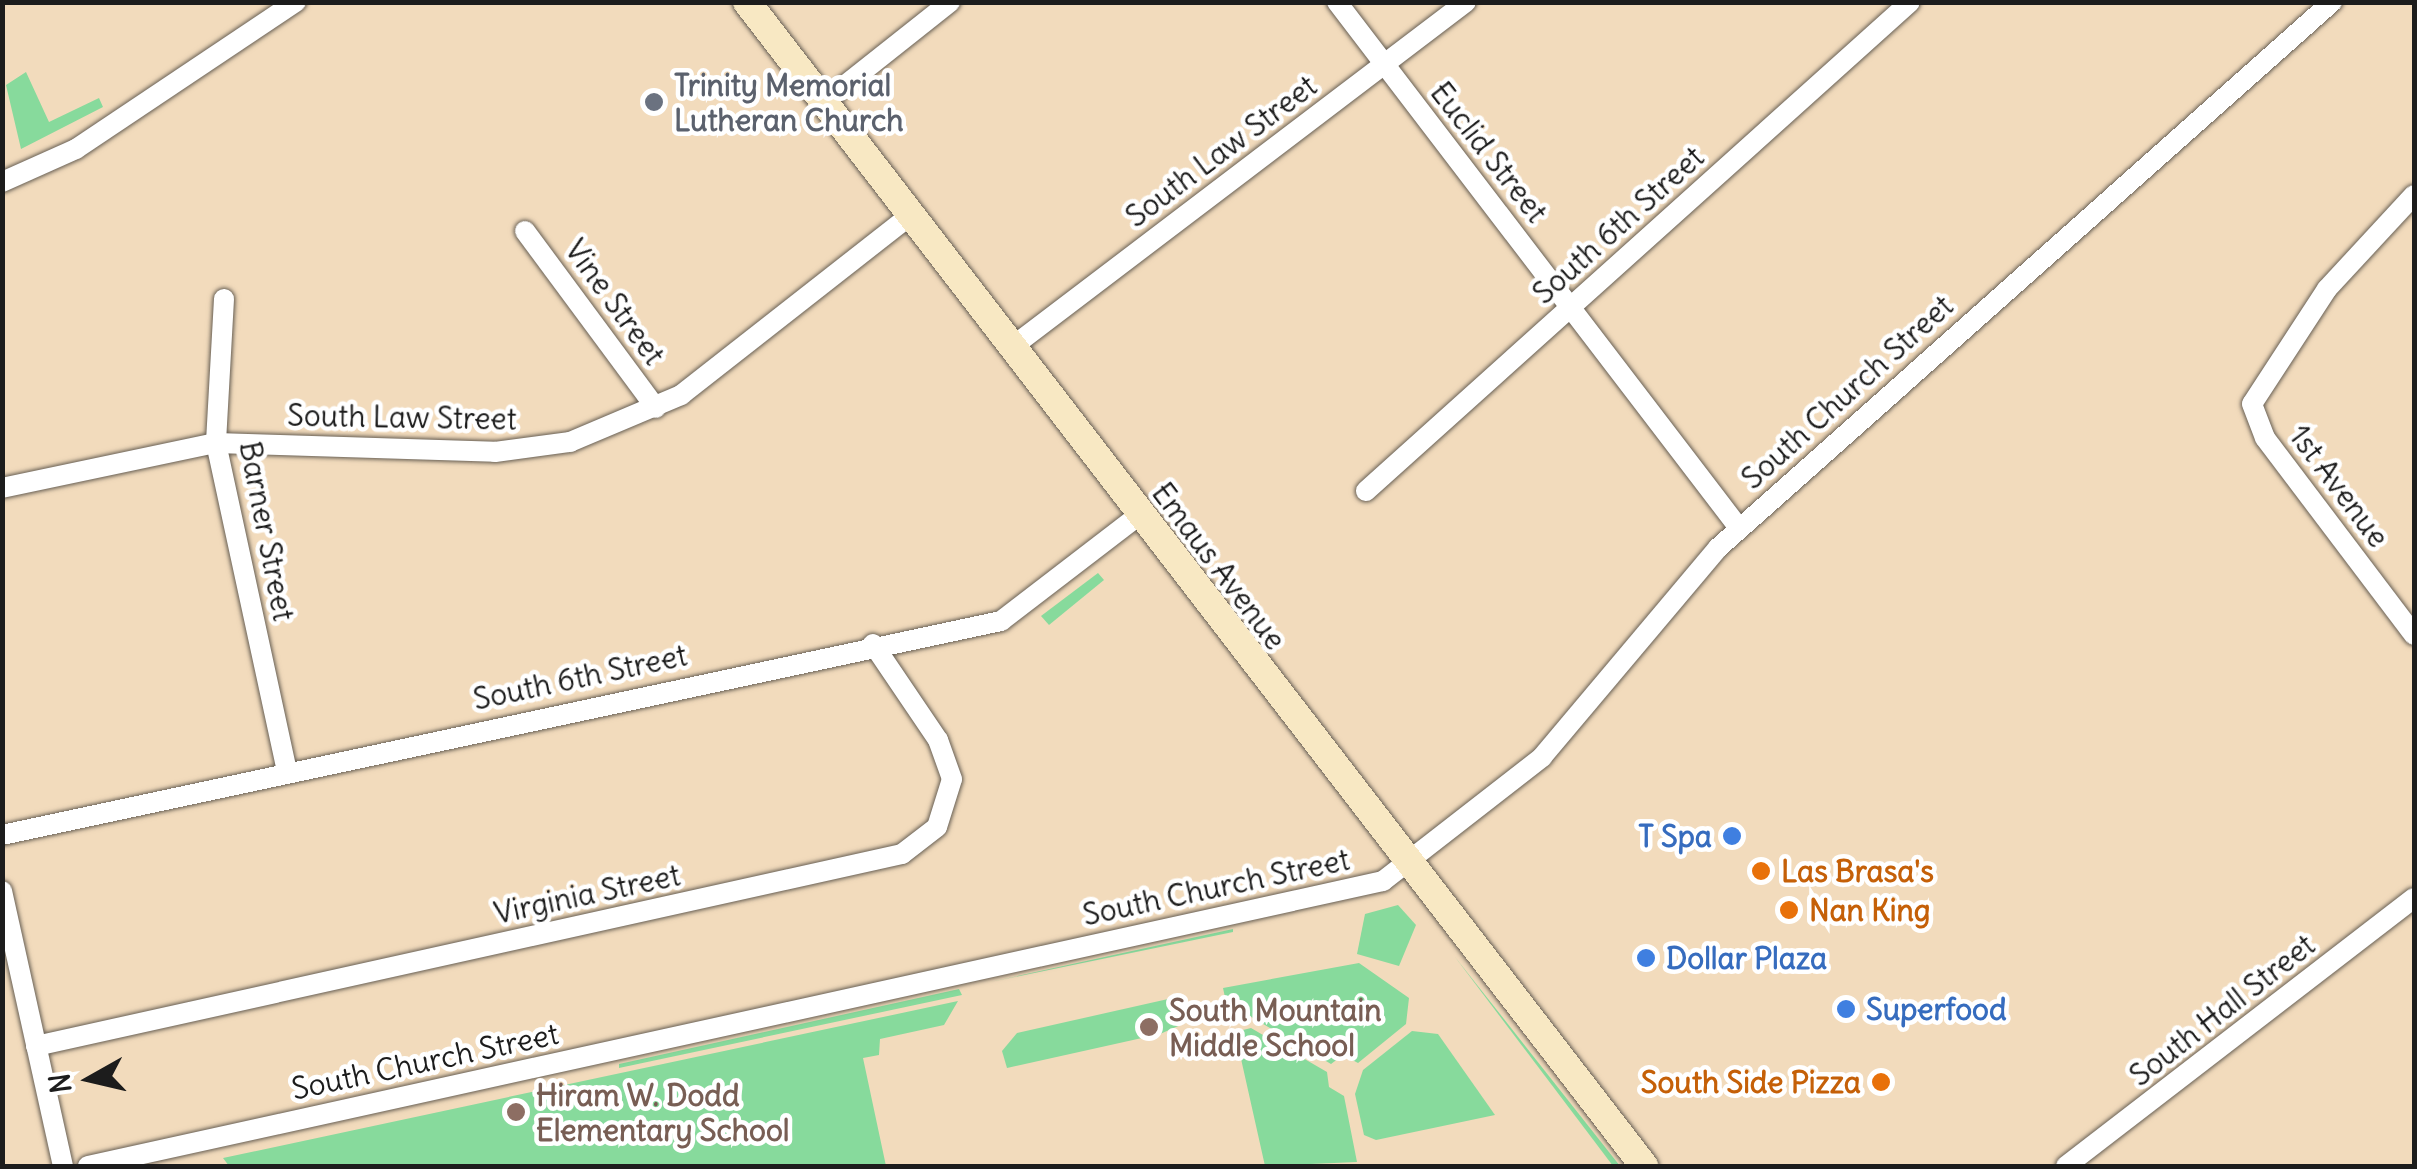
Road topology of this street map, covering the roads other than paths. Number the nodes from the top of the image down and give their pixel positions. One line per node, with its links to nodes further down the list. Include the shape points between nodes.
1 (296, 2): 10 (street, via 108,128)
2 (747, 2): 9 (main road, Emaus Avenue)
3 (950, 2): 9 (street)
4 (1336, 2): 8 (street, Euclid Street)
5 (1466, 2): 8 (street, South Law Street)
6 (1910, 2): 15 (street, South 6th Street)
7 (2332, 2): 22 (street, South Church Street)
8 (1384, 65): 15 (street, Euclid Street); 16 (street, South Law Street)
9 (824, 102): 12 (main road, Emaus Avenue)
10 (2, 182)
11 (2411, 209): 23 (street, 1st Avenue, via 2362,246 2269,364 2253,420)
12 (912, 214): 16 (main road, Emaus Avenue); 17 (street, South Law Street)
13 (526, 231): 17 (street, Vine Street)
14 (224, 299): 18 (street, Barner Street)
15 (1572, 308): 20 (street, South 6th Street); 22 (street, Euclid Street)
16 (1012, 347): 21 (main road, Emaus Avenue)
17 (656, 408): 18 (street, South Law Street, via 570,442 500,452)
18 (216, 443): 19 (street, South Law Street); 25 (street, Barner Street)
19 (2, 488)
20 (1366, 491)
21 (1139, 516): 24 (street, South 6th Street, via 1002,620); 27 (main road, Emaus Avenue)
22 (1740, 528): 27 (street, South Church Street, via 1556,744)
23 (2414, 635)
24 (874, 644): 25 (street, South 6th Street); 30 (street, Virginia Street, via 938,740 952,778 937,828 902,854)
25 (287, 772): 26 (street, South 6th Street)
26 (2, 835)
27 (1407, 863): 32 (street, South Church Street, via 1383,882); 33 (main road, Emaus Avenue)
28 (2, 891): 30 (street)
29 (2414, 898): 34 (street, South Hall Street)
30 (36, 1046): 31 (street)
31 (63, 1166)
32 (88, 1166)
33 (1644, 1166)
34 (2066, 1166)

